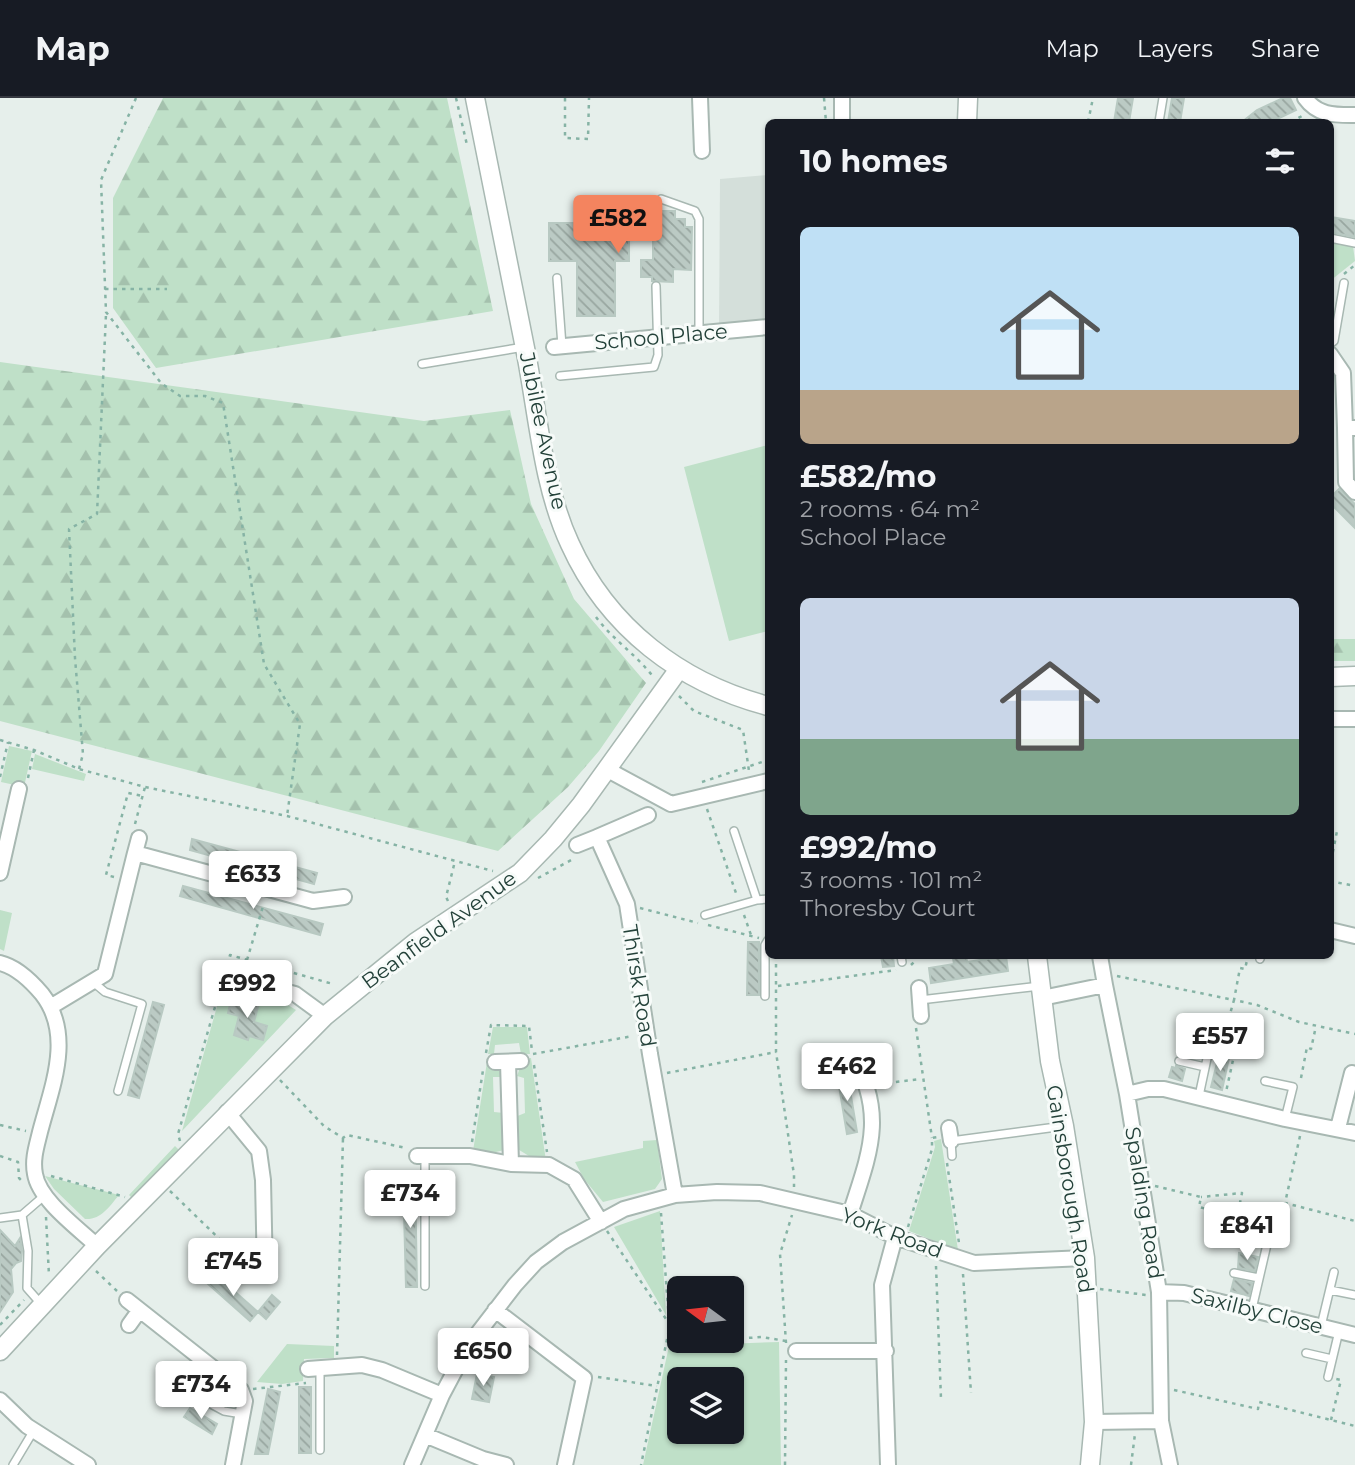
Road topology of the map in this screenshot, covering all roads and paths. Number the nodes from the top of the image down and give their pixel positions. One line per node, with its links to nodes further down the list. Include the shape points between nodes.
1 (136, 98): 26 (path, via 101,180)
2 (475, 98): 34 (street, Jubilee Avenue)
3 (565, 98): 4 (path, via 565,138 588,139)
4 (589, 98)
5 (700, 98): 19 (street)
6 (824, 98): 13 (path)
7 (842, 98): 14 (street)
8 (968, 98): 15 (street)
9 (1093, 98): 16 (path)
10 (1163, 98): 17 (lane)
11 (1306, 98): 18 (street)
12 (1355, 115): 18 (street)
13 (826, 119)
14 (842, 119)
15 (967, 119)
16 (1089, 119)
17 (1160, 119)
18 (1327, 119)
19 (702, 151)
20 (661, 199): 30 (lane, via 695,211 699,219)
21 (1334, 239): 22 (lane)
22 (1355, 243)
23 (557, 278): 33 (lane)
24 (1344, 283): 32 (lane)
25 (656, 286): 31 (lane)
26 (105, 289): 27 (path); 28 (path)
27 (167, 289)
28 (106, 312): 53 (path, via 97,514 69,529 83,754); 63 (path, via 161,383 180,396 205,396 223,403 264,664 300,724)
29 (765, 327): 30 (street, School Place)
30 (699, 332): 31 (street, School Place)
31 (657, 337): 33 (street, School Place); 38 (lane, via 658,360 651,368)
32 (1334, 341)
33 (558, 346)
34 (525, 347): 36 (lane); 41 (street, Jubilee Avenue, via 547,467 570,543 623,623)
35 (1334, 358): 37 (street)
36 (422, 363)
37 (1349, 374): 39 (street)
38 (560, 376)
39 (1350, 428): 40 (street, via 1346,482)
40 (1355, 492)
41 (679, 669): 45 (street, Jubilee Avenue, via 736,698); 54 (street, Beanfield Avenue)
42 (1355, 676): 43 (street)
43 (1334, 677)
44 (678, 695): 52 (path, via 694,711 743,730)
45 (765, 705)
46 (1355, 719): 47 (street)
47 (1334, 720)
48 (0, 740): 49 (path)
49 (8, 742): 50 (path); 55 (path)
50 (34, 750): 53 (path); 59 (path, via 25,789)
51 (765, 761): 52 (path)
52 (748, 764): 57 (path); 60 (path)
53 (79, 769): 58 (path)
54 (608, 770): 60 (street, via 671,804); 73 (street, Beanfield Avenue)
55 (0, 777)
56 (765, 782): 57 (street)
57 (752, 785): 60 (street)
58 (145, 787): 61 (path); 63 (path)
59 (19, 789): 68 (street)
60 (699, 790): 83 (path)
61 (143, 796): 67 (path, via 133,834); 75 (path, via 128,793 106,875)
62 (648, 816): 66 (street)
63 (287, 817): 72 (path)
64 (1334, 830): 70 (path)
65 (734, 831): 81 (lane)
66 (597, 837): 69 (street); 110 (street, Thirsk Road, via 627,904)
67 (139, 838): 71 (street)
68 (4, 841): 74 (street)
69 (577, 845): 73 (path, via 579,856 530,883)
70 (1334, 846)
71 (135, 853): 75 (street); 78 (street)
72 (455, 861): 73 (path, via 493,871); 82 (path)
73 (522, 870): 107 (street, Beanfield Avenue, via 416,942)
74 (0, 873)
75 (128, 881): 98 (street, via 105,974)
76 (1334, 882): 77 (path)
77 (1355, 886)
78 (268, 890): 79 (street, via 313,901); 94 (path)
79 (344, 897)
80 (765, 899): 81 (lane)
81 (757, 900): 83 (lane)
82 (448, 901)
83 (740, 905): 84 (lane); 86 (path)
84 (705, 915)
85 (1334, 931): 87 (street)
86 (751, 936)
87 (1355, 936)
88 (765, 959): 104 (lane)
89 (776, 959): 101 (path)
90 (914, 959): 101 (path, via 907,968)
91 (1037, 959): 102 (street, Gainsborough Road)
92 (1101, 959): 97 (street, Spalding Road)
93 (1247, 959): 105 (path, via 1245,970 1240,968)
94 (247, 960): 99 (path, via 230,955); 100 (path)
95 (0, 963): 106 (street, via 34,984)
96 (237, 979): 99 (path); 107 (street, via 295,994)
97 (1105, 981): 102 (street); 105 (path, via 1121,976); 126 (street, Spalding Road)
98 (93, 982): 106 (street); 125 (lane, via 105,992 142,1004)
99 (222, 983): 139 (path)
100 (333, 984)
101 (778, 986): 112 (path)
102 (1041, 992): 103 (lane); 133 (street, Gainsborough Road)
103 (919, 994): 108 (street)
104 (765, 996)
105 (1234, 1000): 109 (path); 128 (path, via 1225,1049 1235,1051)
106 (52, 1006): 135 (street, via 60,1051)
107 (325, 1016): 118 (street, Beanfield Avenue)
108 (918, 1020): 122 (path)
109 (1316, 1026): 111 (path); 121 (path)
110 (647, 1033): 115 (path); 120 (street, Thirsk Road)
111 (1355, 1034)
112 (776, 1052): 120 (path); 151 (path)
113 (851, 1052): 124 (street)
114 (1208, 1054): 117 (lane)
115 (514, 1060): 143 (street)
116 (1179, 1061): 117 (lane)
117 (1205, 1066): 127 (lane)
118 (271, 1070): 129 (street, Beanfield Avenue); 137 (path, via 324,1126)
119 (1352, 1073): 134 (street)
120 (653, 1075): 147 (street, Thirsk Road)
121 (1301, 1078)
122 (923, 1079): 124 (path); 138 (path)
123 (1265, 1081): 130 (lane, via 1293,1087)
124 (866, 1086): 153 (street, via 873,1117 872,1144)
125 (118, 1091)
126 (1126, 1094): 127 (street, via 1156,1089); 146 (street, Spalding Road)
127 (1199, 1096): 128 (street)
128 (1224, 1102): 130 (street)
129 (227, 1112): 145 (street, Beanfield Avenue); 164 (street, via 259,1150)
130 (1285, 1119): 131 (street)
131 (1304, 1122): 134 (street); 156 (path, via 1285,1203)
132 (0, 1125): 135 (path)
133 (1065, 1126): 140 (lane); 162 (street, Gainsborough Road)
134 (1338, 1128): 136 (street)
135 (40, 1133): 144 (street)
136 (1355, 1133)
137 (343, 1138): 142 (path, via 400,1145); 192 (path)
138 (932, 1138): 140 (path); 158 (path)
139 (180, 1140)
140 (949, 1140)
141 (0, 1156): 144 (path, via 18,1162 24,1184)
142 (422, 1156): 143 (street, via 470,1156); 168 (lane)
143 (510, 1164): 157 (street, via 549,1165 573,1179)
144 (36, 1177): 150 (street); 152 (path, via 123,1195)
145 (160, 1182): 152 (street, Beanfield Avenue); 164 (path, via 234,1254)
146 (1142, 1183): 148 (path); 173 (street, Spalding Road)
147 (675, 1195): 149 (street, York Road); 151 (street, York Road, via 760,1193)
148 (1201, 1197): 148 (path, via 1199,1206 1237,1217 1242,1193)
149 (660, 1199): 157 (street, York Road, via 624,1209); 170 (path)
150 (49, 1200): 154 (lane); 160 (street); 169 (path, via 48,1275)
151 (794, 1200): 153 (street, York Road); 187 (path, via 780,1254)
152 (136, 1206): 160 (street, Beanfield Avenue)
153 (850, 1214): 158 (street, York Road)
154 (22, 1215): 155 (lane); 176 (lane, via 28,1251 27,1288)
155 (0, 1218)
156 (1355, 1221)
157 (601, 1222): 177 (street, York Road, via 536,1262); 180 (path)
158 (899, 1238): 161 (street, York Road); 189 (street, via 882,1285)
159 (1268, 1240): 167 (lane)
160 (97, 1246): 163 (street, Beanfield Avenue)
161 (936, 1252): 162 (street, York Road, via 974,1263); 202 (path)
162 (1085, 1258): 207 (street, Gainsborough Road)
163 (84, 1260): 169 (street, Beanfield Avenue); 175 (path)
164 (265, 1267)
165 (1334, 1272): 171 (lane)
166 (1234, 1273): 167 (lane)
167 (1259, 1278): 178 (lane)
168 (425, 1286)
169 (59, 1287): 176 (street, Beanfield Avenue)
170 (667, 1287)
171 (1330, 1290): 174 (lane); 182 (lane)
172 (1095, 1292): 173 (path)
173 (1154, 1293): 178 (street, Saxilby Close, via 1184,1293); 198 (street, Spalding Road)
174 (1355, 1295)
175 (127, 1300): 179 (street)
176 (42, 1305): 188 (street, Beanfield Avenue)
177 (495, 1310): 195 (street); 200 (street, York Road, via 468,1346)
178 (1252, 1310): 182 (street, Saxilby Close)
179 (139, 1311): 181 (street); 199 (street)
180 (667, 1321)
181 (129, 1325)
182 (1321, 1327): 183 (street, Saxilby Close)
183 (1339, 1331): 184 (street, Saxilby Close); 191 (lane)
184 (1355, 1335)
185 (744, 1338): 187 (path, via 761,1337)
186 (667, 1345): 197 (path)
187 (791, 1346): 189 (street); 220 (path)
188 (0, 1351)
189 (886, 1351): 221 (street)
190 (1306, 1353): 191 (lane)
191 (1332, 1359): 194 (lane)
192 (337, 1367): 193 (street); 200 (street, via 362,1364)
193 (314, 1368): 196 (lane)
194 (1328, 1377): 205 (path, via 1341,1380)
195 (584, 1378): 197 (path); 218 (street)
196 (320, 1384): 199 (path); 212 (lane)
197 (658, 1387): 219 (path)
198 (1161, 1387): 205 (path, via 1258,1409 1259,1402); 206 (street, Spalding Road)
199 (241, 1390): 204 (street)
200 (442, 1395): 211 (street, York Road)
201 (196, 1396): 204 (lane)
202 (941, 1399)
203 (0, 1401): 210 (street)
204 (243, 1414): 215 (street)
205 (1331, 1420): 208 (path)
206 (1161, 1421): 207 (street); 224 (street, Spalding Road)
207 (1094, 1422): 222 (street, Gainsborough Road)
208 (1355, 1426)
209 (1135, 1429): 223 (path)
210 (34, 1430): 213 (lane); 214 (street)
211 (425, 1435): 216 (street, York Road); 217 (street)
212 (320, 1450)
213 (13, 1465)
214 (88, 1465)
215 (233, 1465)
216 (412, 1465)
217 (506, 1465)
218 (565, 1465)
219 (641, 1465)
220 (785, 1465)
221 (888, 1465)
222 (1090, 1465)
223 (1131, 1465)
224 (1170, 1465)

